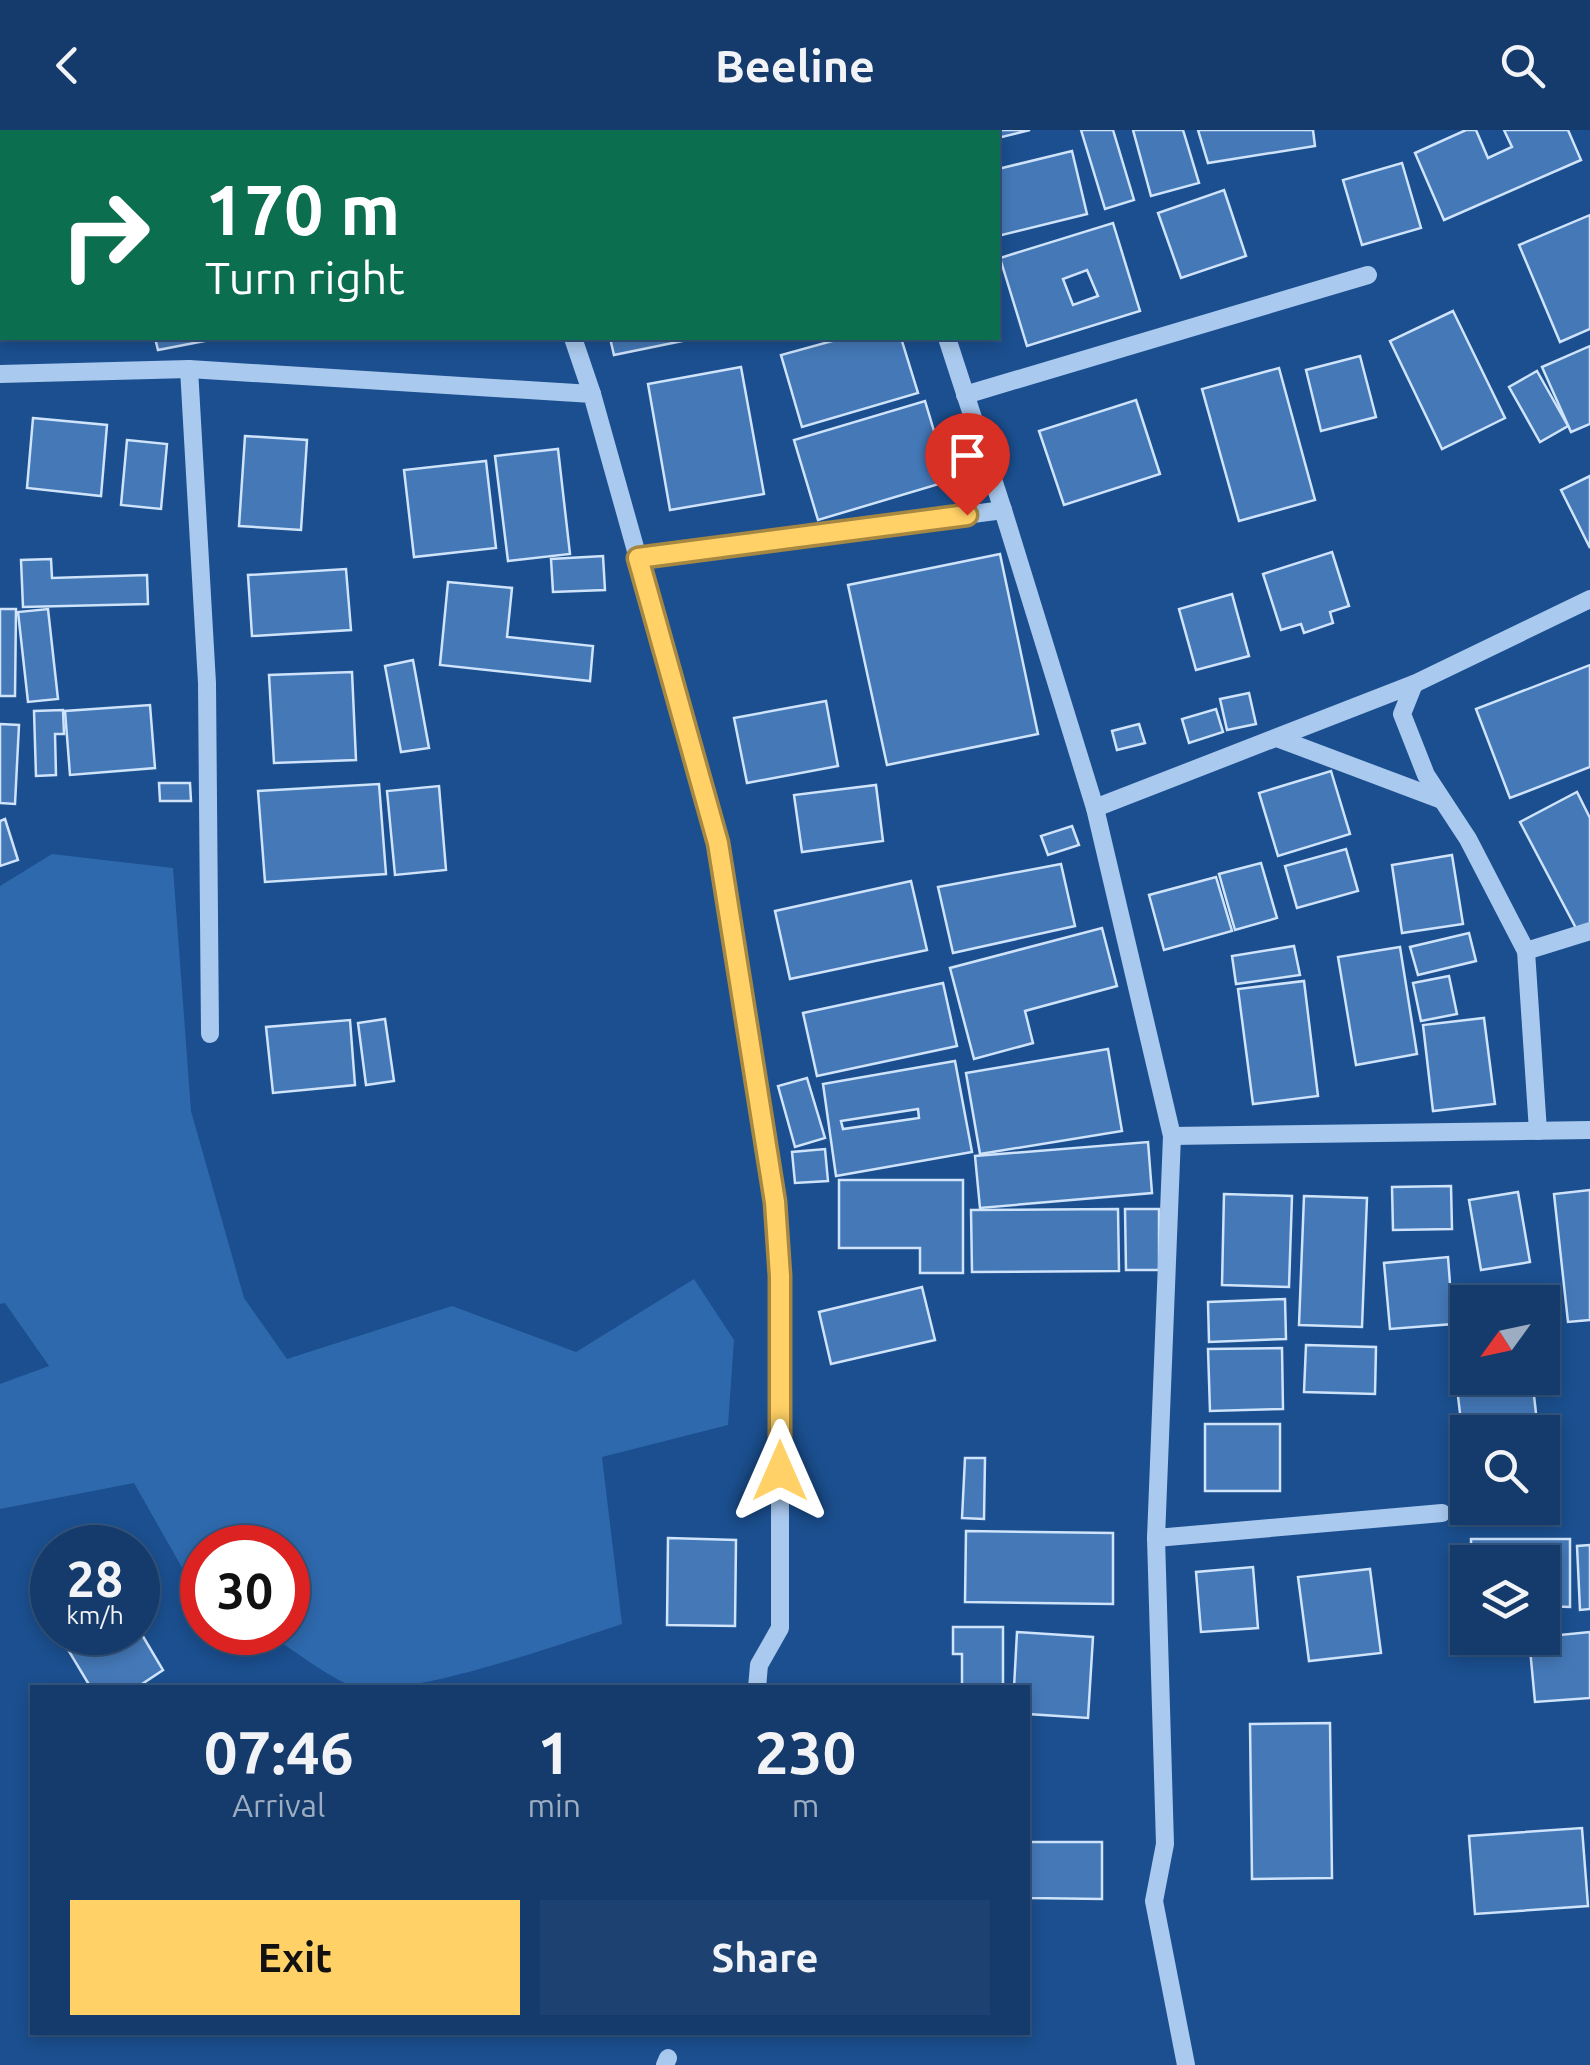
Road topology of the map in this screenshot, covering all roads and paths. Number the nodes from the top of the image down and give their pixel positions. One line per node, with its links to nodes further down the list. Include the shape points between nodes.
1 (1368, 275): 7 (street)
2 (574, 340): 6 (street)
3 (948, 340): 7 (street)
4 (189, 369): 5 (street); 6 (street); 17 (street, via 207,683)
5 (0, 374)
6 (592, 394): 9 (street)
7 (966, 395): 8 (street)
8 (1003, 510): 9 (street); 14 (street)
9 (638, 558): 23 (street, via 718,843 775,1202 780,1628 759,1664)
10 (1590, 599): 11 (street)
11 (1414, 684): 12 (street); 13 (street, via 1402,714)
12 (1276, 738): 13 (street); 14 (street)
13 (1443, 800): 16 (street)
14 (1095, 808): 20 (street)
15 (1590, 931): 16 (street)
16 (1526, 951): 19 (street)
17 (210, 1034)
18 (1590, 1130): 19 (street)
19 (1538, 1131): 20 (street)
20 (1172, 1136): 22 (street)
21 (1442, 1513): 22 (street)
22 (1156, 1538): 24 (street, via 1166,1844 1154,1901)
23 (757, 1685)
24 (1186, 2065)

